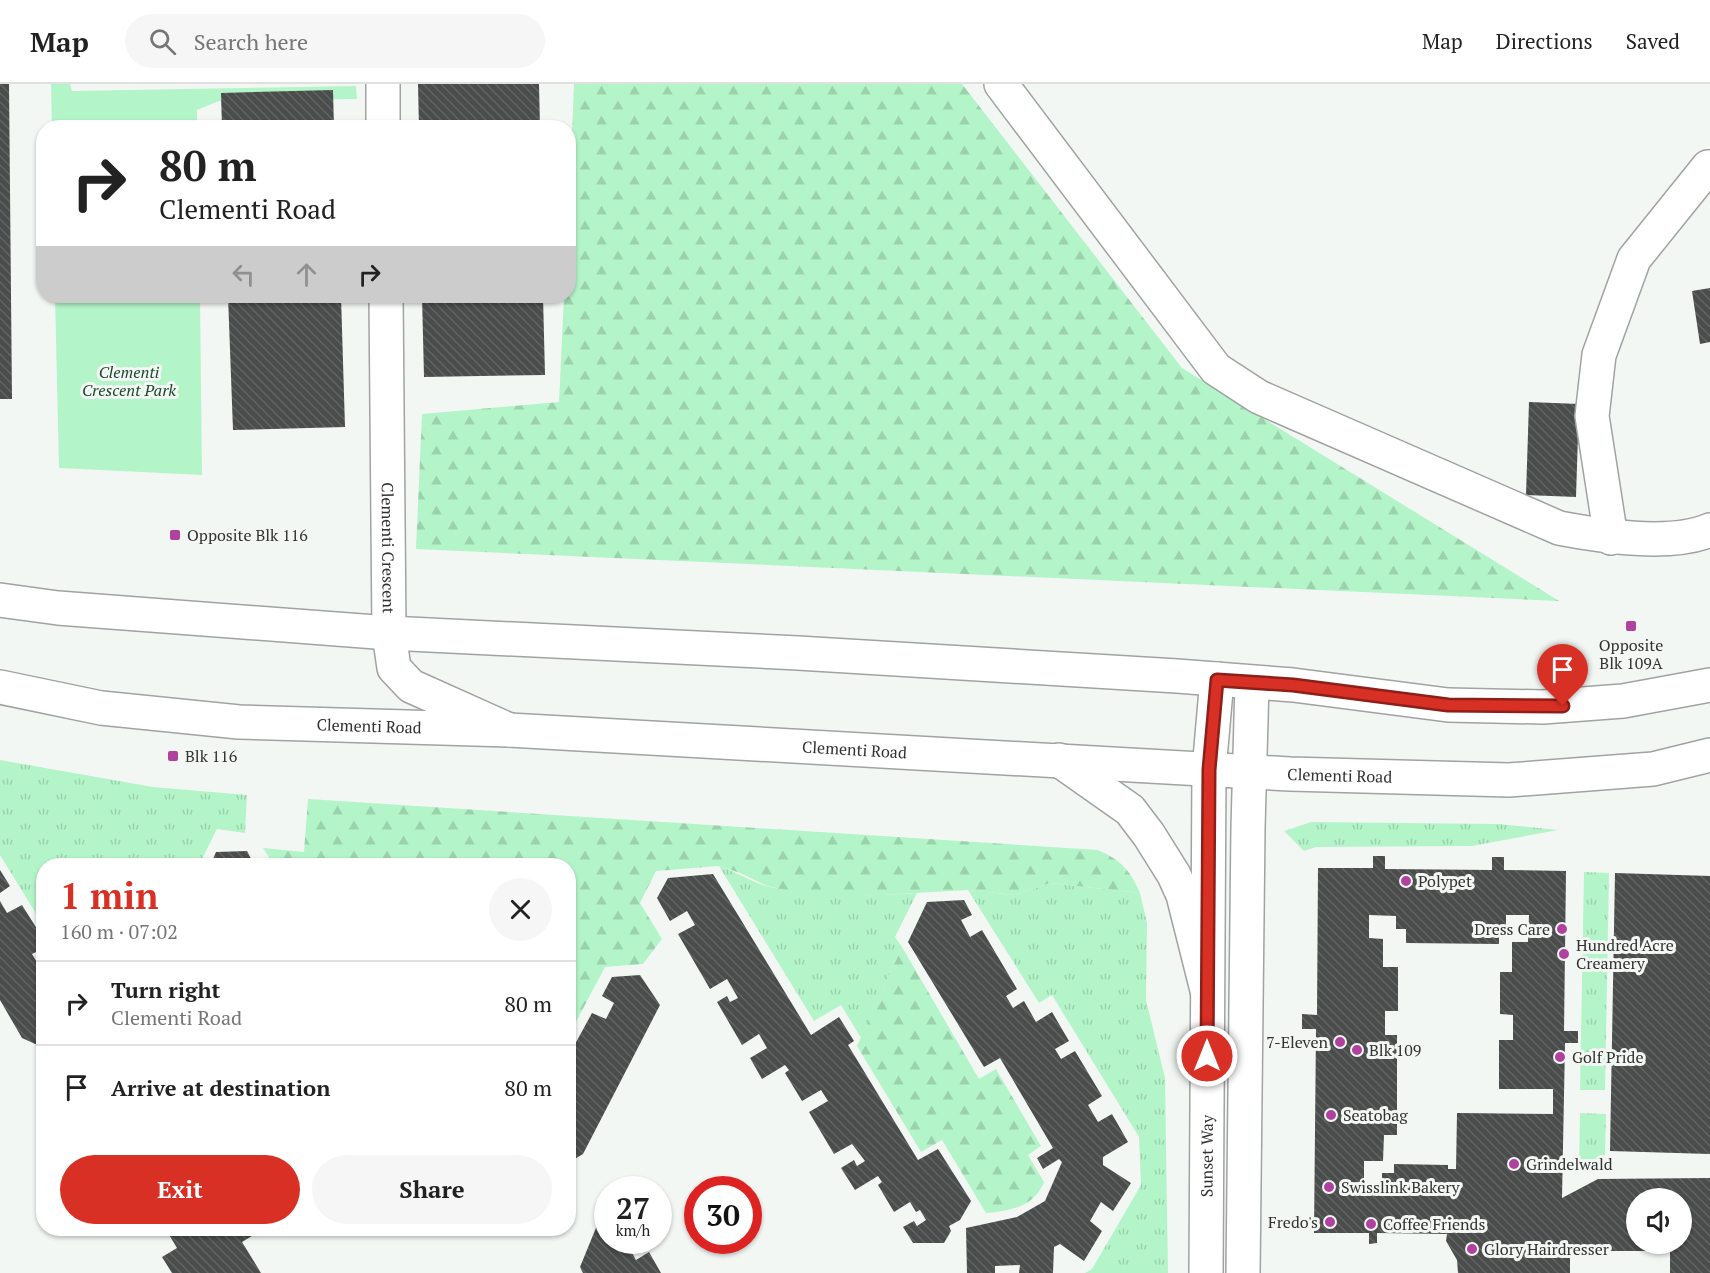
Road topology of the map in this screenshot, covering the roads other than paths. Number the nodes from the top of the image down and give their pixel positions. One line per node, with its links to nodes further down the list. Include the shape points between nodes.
1 (383, 84): 3 (main road)
2 (1001, 84): 7 (main road, via 1216,369 1259,397 1559,528)
3 (383, 120)
4 (1708, 167): 7 (main road, via 1634,259 1599,355 1592,416)
5 (386, 303): 9 (main road, Clementi Crescent)
6 (1710, 530): 7 (main road, via 1695,536)
7 (1611, 538)
8 (0, 600): 9 (main road, via 58,608)
9 (389, 633): 10 (main road, via 798,653); 14 (main road, Clementi Crescent, via 394,668 411,686)
10 (1217, 680): 11 (main road); 17 (main road, Sunset Way)
11 (1252, 683): 12 (main road, via 1448,705 1543,707 1623,701); 18 (main road)
12 (1710, 685)
13 (0, 687): 14 (main road, Clementi Road, via 101,708 239,722)
14 (509, 730): 16 (main road, Clementi Road)
15 (1710, 755): 18 (main road, Clementi Road, via 1653,769 1509,780)
16 (1059, 760): 17 (main road, Clementi Road); 19 (main road, via 1130,810 1149,835 1183,895)
17 (1209, 770): 18 (main road, Clementi Road); 19 (main road, Sunset Way)
18 (1250, 772): 21 (main road)
19 (1207, 990): 20 (main road, Sunset Way)
20 (1206, 1273)
21 (1243, 1273)

